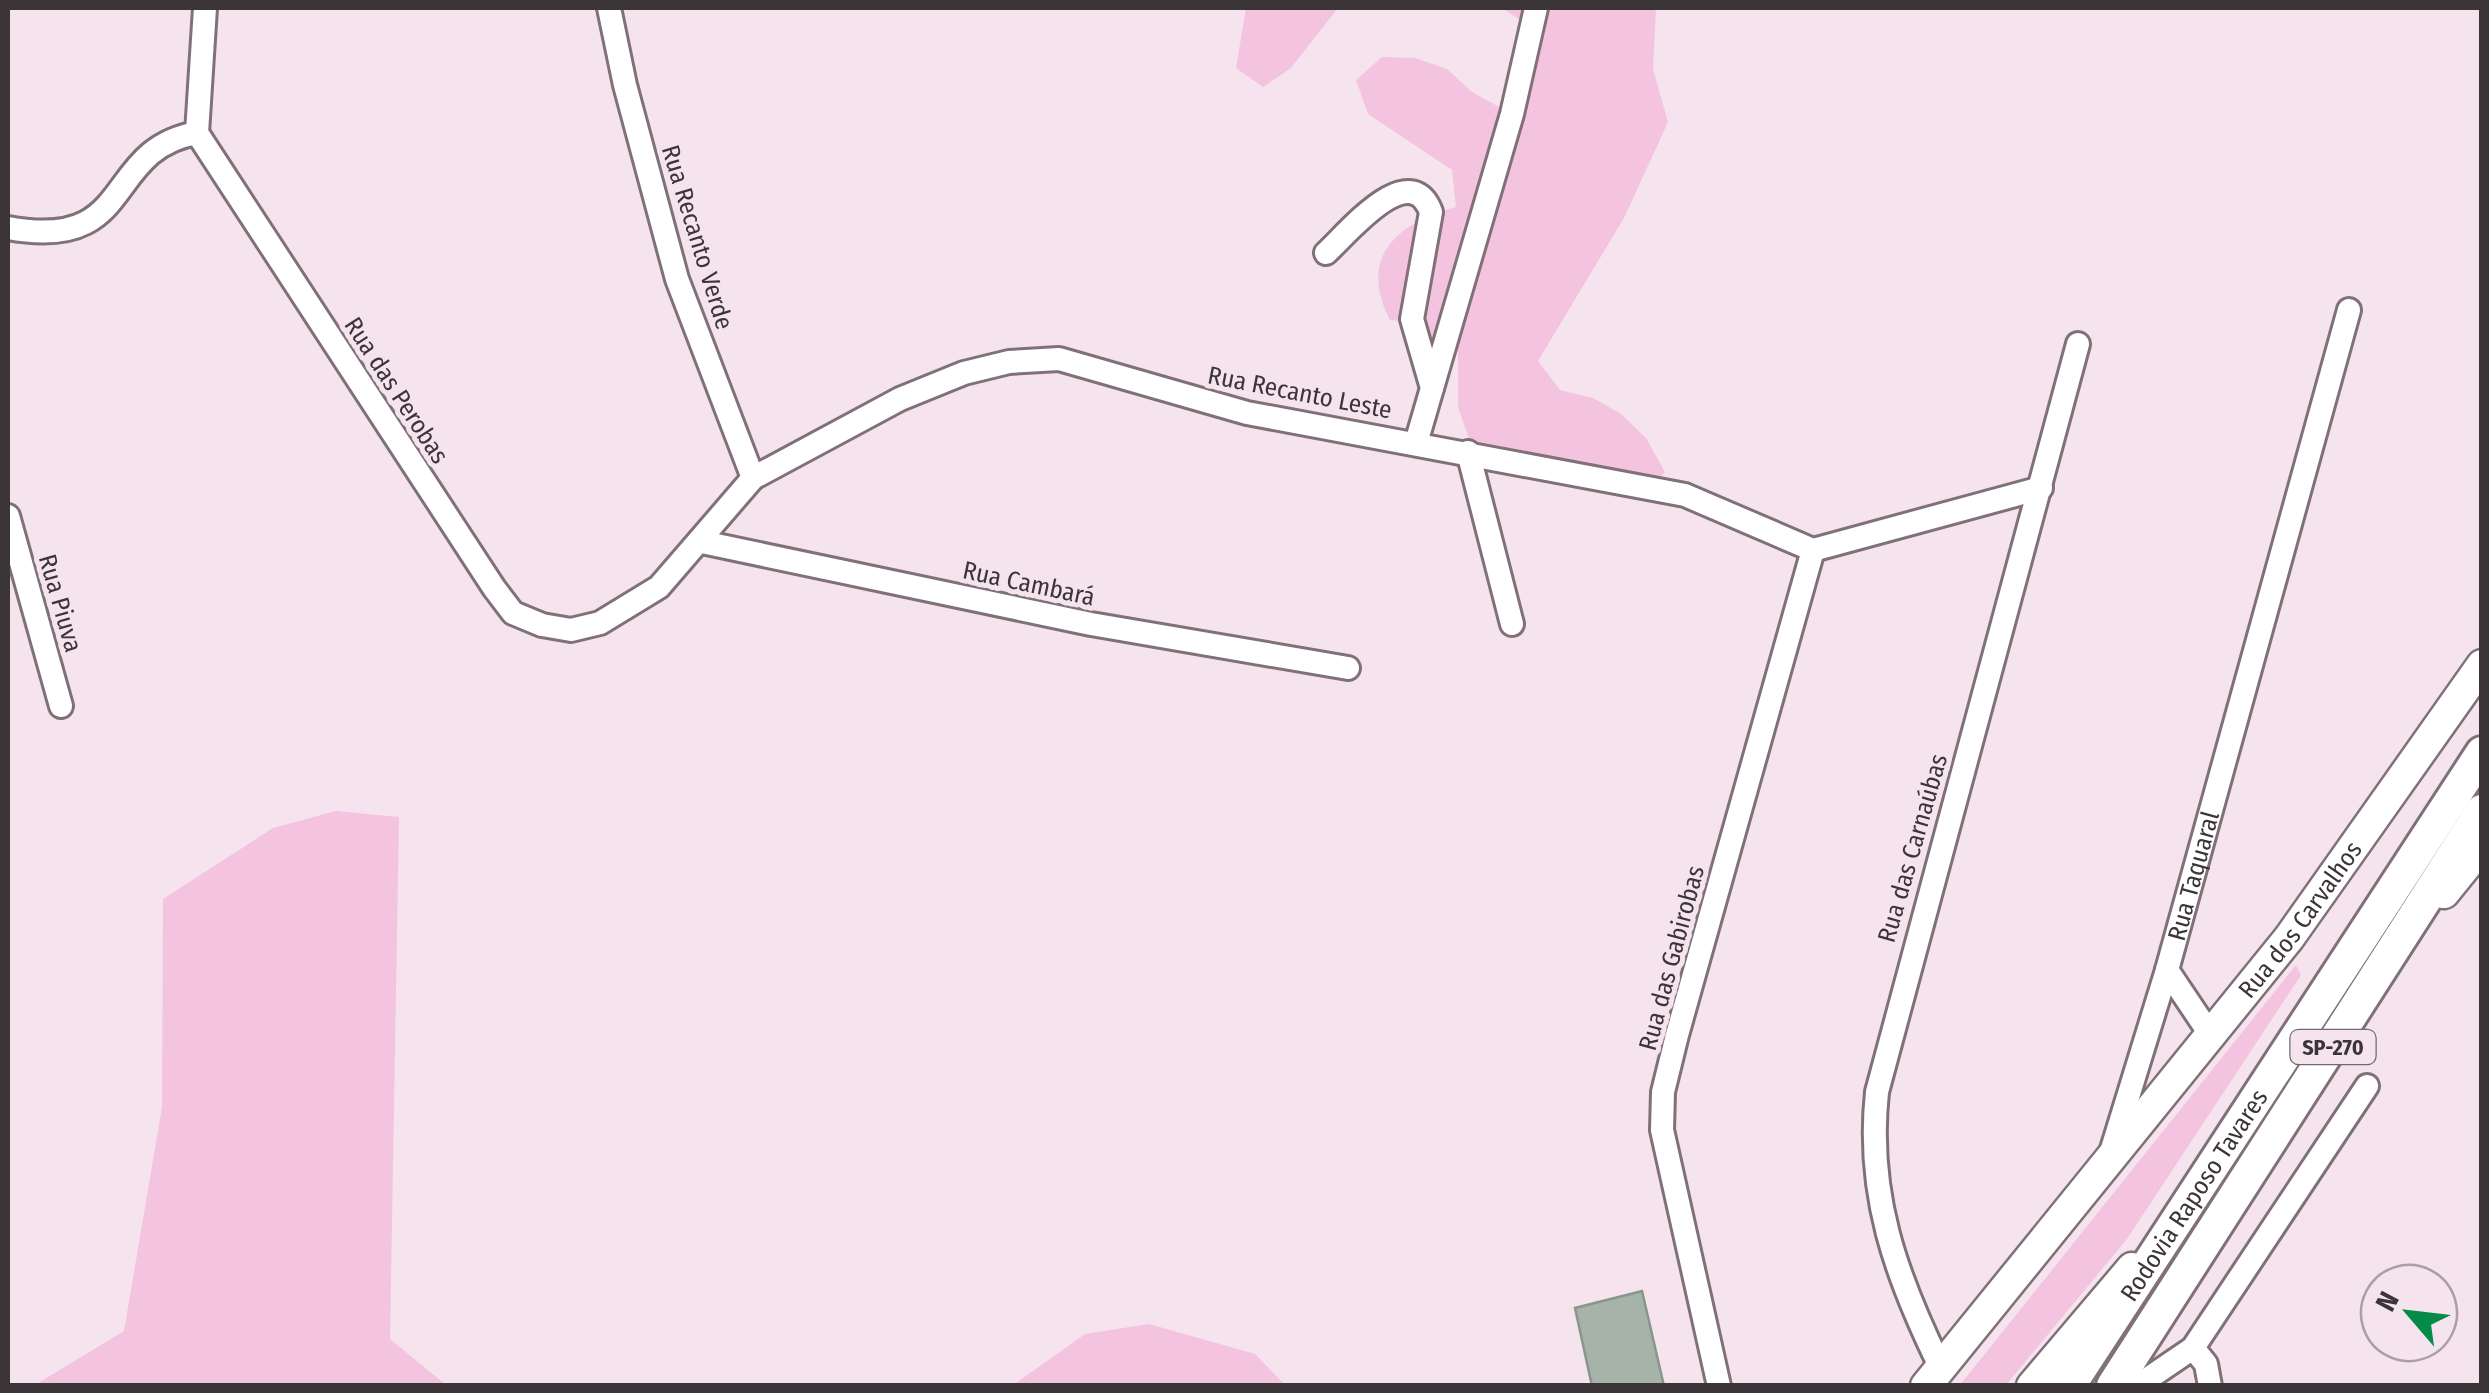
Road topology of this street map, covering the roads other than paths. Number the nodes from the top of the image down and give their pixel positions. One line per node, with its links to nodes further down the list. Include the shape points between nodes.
1 (205, 8): 4 (street)
2 (609, 8): 12 (street, Rua Recanto Verde, via 677,278)
3 (1536, 8): 9 (street, Rua Recanto Leste)
4 (197, 133): 5 (street, via 156,145 111,204 84,225 35,233); 15 (street, Rua das Perobas, via 513,613 570,630 600,623 659,588)
5 (8, 228)
6 (1326, 253): 9 (street, via 1387,197 1404,190 1428,203 1412,319)
7 (2349, 310): 25 (street, Rua Taquaral)
8 (2078, 344): 13 (street, Rua das Carnaúbas)
9 (1432, 388): 10 (street, Rua Recanto Leste)
10 (1416, 443): 11 (street); 12 (street, Rua Recanto Leste, via 1247,412 1059,359 964,373 900,399)
11 (1468, 452): 16 (street, via 1703,502); 17 (street)
12 (753, 478): 15 (street, Rua das Perobas)
13 (2041, 488): 16 (street); 31 (street, Rua das Carnaúbas, via 1877,1092 1884,1233)
14 (8, 516): 20 (street, Rua Piuva)
15 (702, 542): 19 (street, Rua Cambará, via 1091,624)
16 (1812, 550): 32 (street, Rua das Gabirobas, via 1661,1109)
17 (1512, 624)
18 (2482, 665): 26 (main road, Rua dos Carvalhos, via 2364,838)
19 (1348, 668)
20 (61, 706)
21 (2482, 753): 29 (highway, Rodovia Raposo Tavares / SP-270)
22 (2482, 811): 24 (highway, Rodovia Raposo Tavares / SP-270)
23 (2482, 846): 24 (main road)
24 (2385, 966): 35 (highway, Rodovia Raposo Tavares / SP-270)
25 (2167, 970): 26 (street); 28 (street, Rua Taquaral)
26 (2210, 1034): 28 (main road, Rua dos Carvalhos)
27 (2367, 1086): 30 (street)
28 (2106, 1167): 31 (main road, Rua Taquaral)
29 (2201, 1184): 33 (main road); 34 (highway, Rodovia Raposo Tavares / SP-270)
30 (2192, 1348): 36 (street); 37 (street, via 2206,1364)
31 (1933, 1376)
32 (1719, 1386)
33 (2032, 1386)
34 (2068, 1386)
35 (2113, 1386)
36 (2138, 1386)
37 (2210, 1386)

